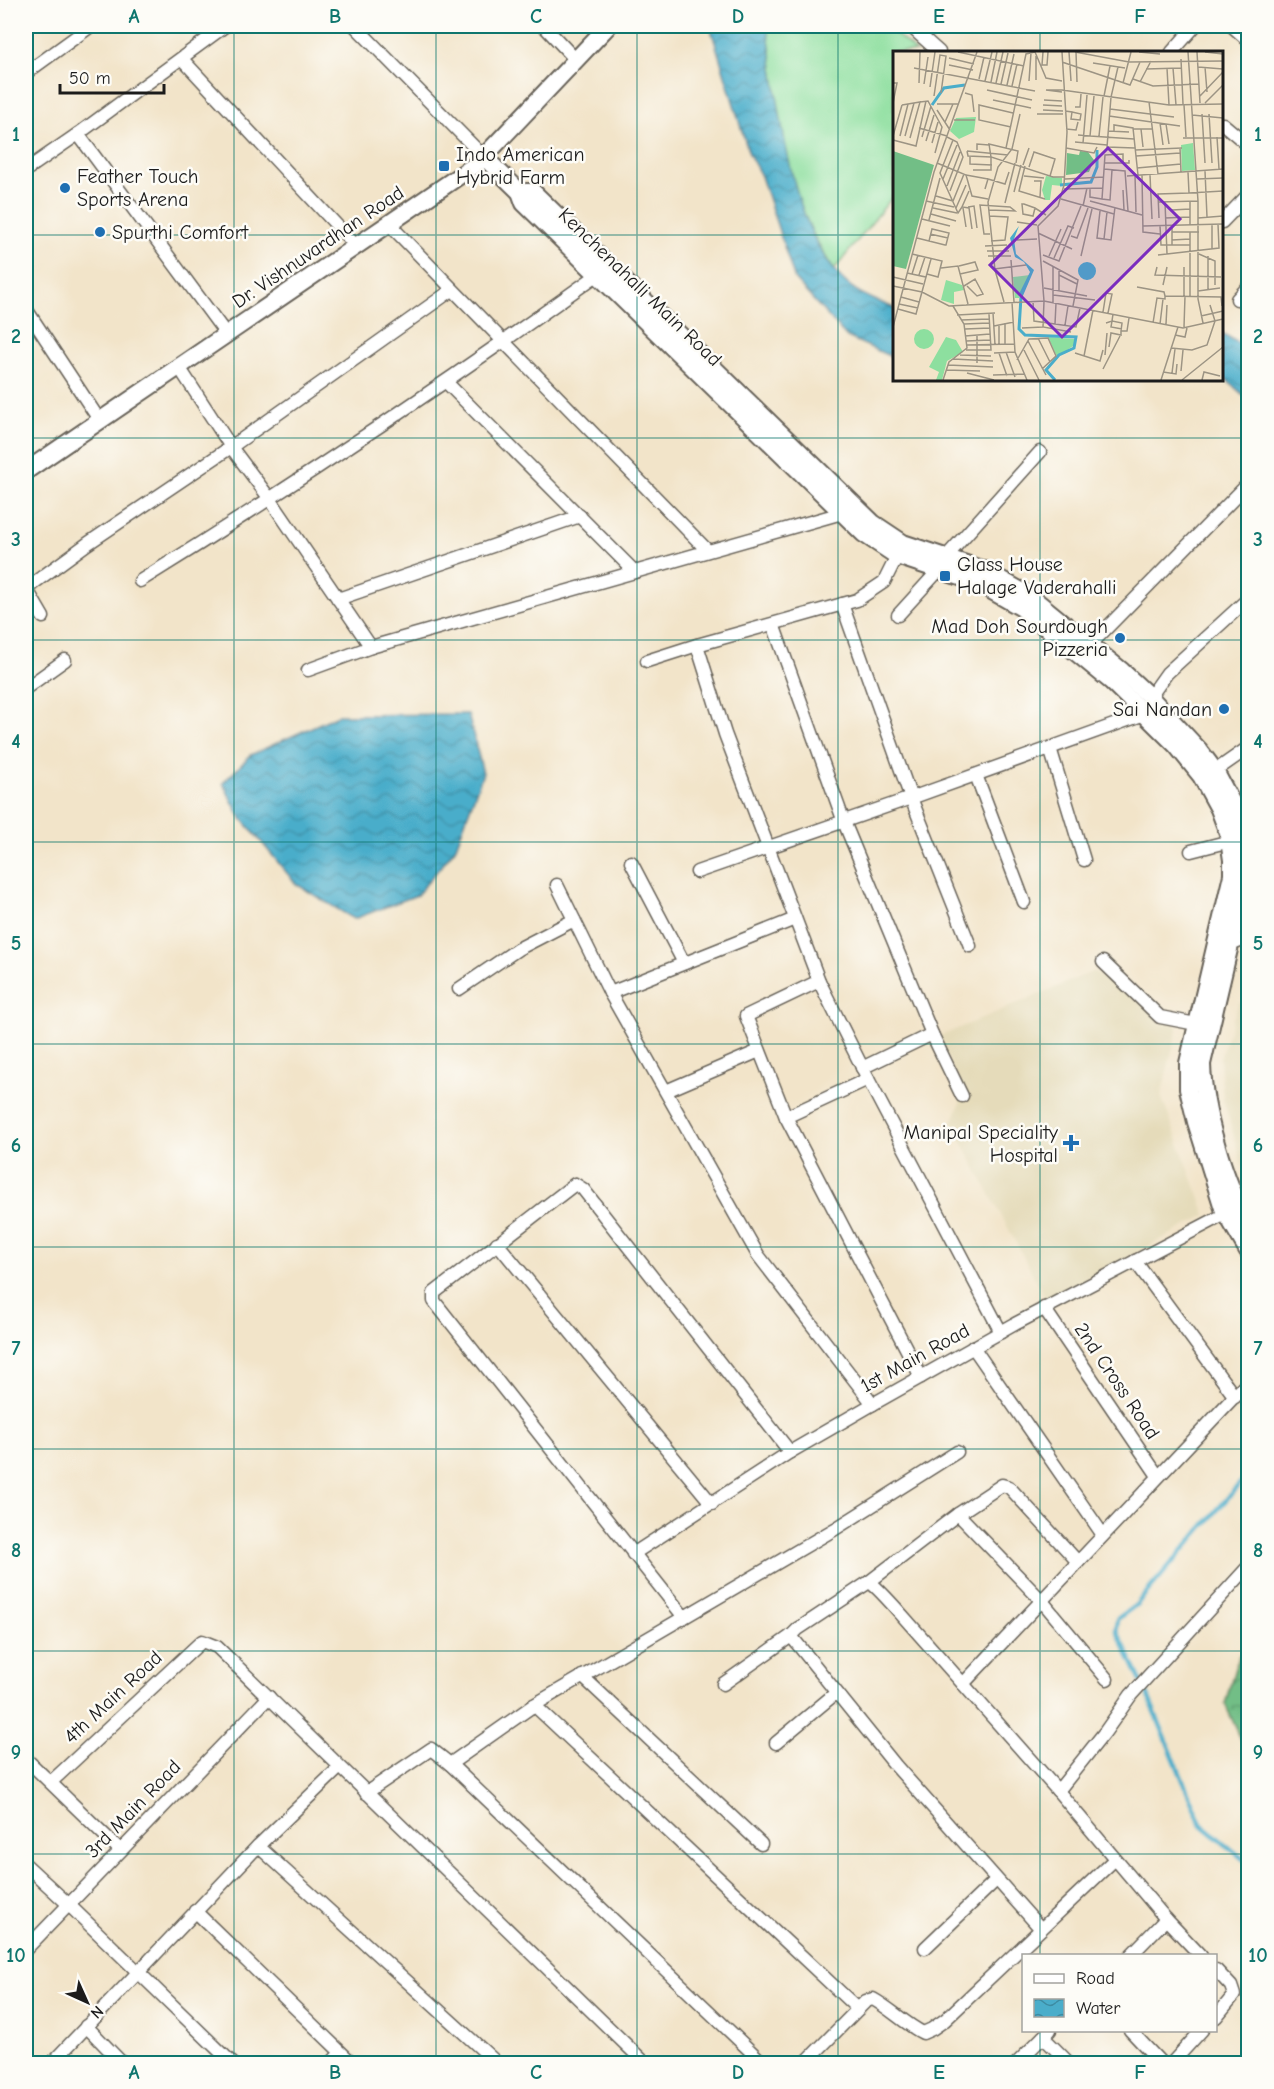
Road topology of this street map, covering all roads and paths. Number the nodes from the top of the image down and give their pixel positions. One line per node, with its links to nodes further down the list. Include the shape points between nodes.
1 (91, 26): 14 (street)
2 (225, 26): 12 (street)
3 (355, 26): 18 (street)
4 (544, 26): 13 (street)
5 (608, 26): 13 (main road, Dr. Vishnuvardhan Road)
6 (910, 26): 10 (street)
7 (1195, 26): 11 (street)
8 (1232, 26): 9 (street)
9 (1248, 40)
10 (938, 51)
11 (1173, 51)
12 (182, 58): 16 (street); 24 (street)
13 (576, 60): 18 (main road, Dr. Vishnuvardhan Road)
14 (26, 73)
15 (1223, 124): 17 (street)
16 (78, 134): 19 (street); 30 (street)
17 (1248, 145)
18 (484, 157): 20 (main road); 23 (main road, Dr. Vishnuvardhan Road)
19 (26, 170)
20 (520, 192): 25 (main road, Kenchenahalli Main Road, via 524,203); 40 (main road, Kenchenahalli Main Road, via 533,192)
21 (1248, 195): 22 (street)
22 (1223, 220)
23 (389, 224): 24 (main road, Dr. Vishnuvardhan Road); 27 (street)
24 (356, 246): 30 (main road, Dr. Vishnuvardhan Road)
25 (597, 275): 31 (street); 40 (main road, Kenchenahalli Main Road)
26 (1248, 287): 28 (street)
27 (452, 290): 31 (street); 35 (street)
28 (1237, 299)
29 (26, 309): 34 (street)
30 (226, 334): 32 (main road, Dr. Vishnuvardhan Road)
31 (503, 341): 33 (street); 42 (street)
32 (179, 367): 34 (main road, Dr. Vishnuvardhan Road); 35 (street)
33 (446, 382): 39 (street); 41 (street)
34 (100, 421): 37 (main road, Dr. Vishnuvardhan Road)
35 (231, 447): 39 (street); 51 (street, via 31,585 29,593)
36 (1040, 452): 44 (street)
37 (26, 471)
38 (1248, 484): 54 (street)
39 (270, 500): 46 (street); 48 (street)
40 (848, 509): 42 (street); 43 (main road, Kenchenahalli Main Road, via 873,541); 44 (main road, Kenchenahalli Main Road)
41 (580, 516): 45 (street); 48 (street)
42 (707, 550): 45 (street)
43 (897, 556): 44 (main road, Kenchenahalli Main Road); 49 (street, via 884,582 857,600)
44 (942, 564): 50 (street); 54 (main road, Kenchenahalli Main Road, via 984,570 1030,596); 60 (main road, Kenchenahalli Main Road, via 1022,608 1112,682)
45 (635, 572): 55 (street)
46 (140, 581)
47 (1248, 598): 60 (street, via 1167,673)
48 (338, 599): 55 (street)
49 (842, 604): 52 (street); 65 (street)
50 (898, 615)
51 (43, 617)
52 (773, 624): 53 (street); 66 (street)
53 (697, 645): 57 (street); 68 (street)
54 (1090, 645): 60 (main road, Kenchenahalli Main Road)
55 (371, 647): 58 (street)
56 (65, 660): 59 (street)
57 (647, 661)
58 (308, 670)
59 (26, 688)
60 (1152, 706): 61 (street); 63 (main road, Kenchenahalli Main Road, via 1200,751); 67 (main road, Kenchenahalli Main Road, via 1201,776)
61 (1050, 748): 64 (street); 70 (street)
62 (1248, 748): 63 (street)
63 (1215, 771): 78 (main road, Kenchenahalli Main Road, via 1238,816 1247,860)
64 (976, 775): 65 (street); 74 (street)
65 (911, 798): 66 (street); 79 (street)
66 (844, 822): 68 (street); 86 (street)
67 (1230, 841): 69 (street); 85 (main road, Kenchenahalli Main Road, via 1229,890)
68 (768, 848): 72 (street); 75 (street)
69 (1191, 851)
70 (1084, 860)
71 (632, 862): 81 (street)
72 (697, 872)
73 (557, 885): 76 (street)
74 (1024, 902)
75 (795, 919): 81 (street); 82 (street)
76 (574, 920): 83 (street, via 518,949); 84 (street)
77 (1248, 939): 78 (street)
78 (1230, 945): 92 (main road, Kenchenahalli Main Road, via 1202,1064 1203,1087)
79 (970, 946)
80 (1103, 962): 85 (street, via 1160,1017)
81 (684, 963): 84 (street)
82 (819, 981): 87 (street, via 746,1016); 88 (street)
83 (459, 989)
84 (610, 993): 89 (street)
85 (1196, 1024): 92 (main road, Kenchenahalli Main Road, via 1188,1063 1188,1089 1196,1122)
86 (932, 1034): 88 (street); 90 (street)
87 (759, 1051): 89 (street); 91 (street)
88 (865, 1074): 91 (street); 98 (street)
89 (666, 1091): 103 (street, via 758,1255)
90 (962, 1096)
91 (786, 1117): 100 (street)
92 (1233, 1210): 93 (main road, Kenchenahalli Main Road); 95 (main road, Kenchenahalli Main Road); 96 (street, 1st Main Road)
93 (1248, 1223)
94 (497, 1243): 104 (street, via 574,1184 583,1189); 107 (street); 110 (street, via 434,1293 434,1301)
95 (1248, 1251)
96 (1135, 1261): 97 (street, 1st Main Road); 102 (street)
97 (1044, 1308): 98 (street, 1st Main Road); 106 (street, 2nd Cross Road)
98 (1001, 1332): 99 (street, 1st Main Road)
99 (973, 1347): 100 (street, 1st Main Road); 109 (street)
100 (921, 1377): 103 (street, 1st Main Road)
101 (1248, 1382): 102 (street)
102 (1235, 1397): 106 (street)
103 (873, 1404): 104 (street, 1st Main Road)
104 (790, 1452): 107 (street, 1st Main Road)
105 (957, 1452): 115 (street)
106 (1158, 1476): 109 (street)
107 (712, 1504): 110 (street, 1st Main Road)
108 (958, 1514): 111 (street, via 1002,1485 1009,1486); 113 (street); 114 (street)
109 (1103, 1535): 111 (street)
110 (633, 1554): 115 (street)
111 (1078, 1562): 114 (street)
112 (1248, 1567): 129 (street, via 1131,1695)
113 (868, 1582): 116 (street); 120 (street, via 874,1584)
114 (1042, 1601): 118 (street); 120 (street)
115 (684, 1617): 117 (street)
116 (791, 1636): 119 (street); 121 (street)
117 (582, 1676): 123 (street); 131 (street)
118 (1107, 1679)
119 (723, 1684)
120 (963, 1684): 129 (street)
121 (836, 1693): 124 (street); 136 (street)
122 (269, 1697): 127 (street); 128 (street, 4th Main Road, via 217,1647 202,1641); 133 (street, 3rd Main Road)
123 (534, 1705): 126 (street); 147 (street)
124 (776, 1743)
125 (26, 1759): 128 (street)
126 (450, 1764): 130 (street, via 431,1749); 161 (street)
127 (340, 1767): 130 (street); 132 (street)
128 (51, 1782): 133 (street)
129 (1058, 1791): 134 (street)
130 (366, 1793): 160 (street)
131 (760, 1844)
132 (258, 1846): 138 (street); 159 (street)
133 (120, 1850): 137 (street, 3rd Main Road)
134 (1114, 1860): 139 (street); 140 (street)
135 (26, 1865): 137 (street)
136 (996, 1880): 140 (street); 141 (street)
137 (68, 1904): 142 (street, 3rd Main Road); 145 (street)
138 (195, 1911): 145 (street); 153 (street)
139 (1166, 1919): 143 (street); 144 (street)
140 (1041, 1929): 147 (street, via 945,2020 923,2033 873,1999)
141 (926, 1948)
142 (26, 1949)
143 (1132, 1954)
144 (1199, 1954)
145 (137, 1972): 149 (street); 156 (street)
146 (1217, 1972): 148 (street, via 1234,1995)
147 (858, 2009): 162 (street)
148 (1217, 2015)
149 (86, 2026): 154 (street); 155 (street)
150 (1131, 2032): 165 (street)
151 (1201, 2032): 166 (street)
152 (1047, 2034): 163 (street); 164 (street)
153 (341, 2052): 157 (street); 158 (street)
154 (51, 2064)
155 (123, 2064)
156 (233, 2064)
157 (330, 2064)
158 (353, 2064)
159 (498, 2064)
160 (646, 2064)
161 (764, 2064)
162 (804, 2064)
163 (1016, 2064)
164 (1070, 2064)
165 (1162, 2064)
166 (1171, 2064)

